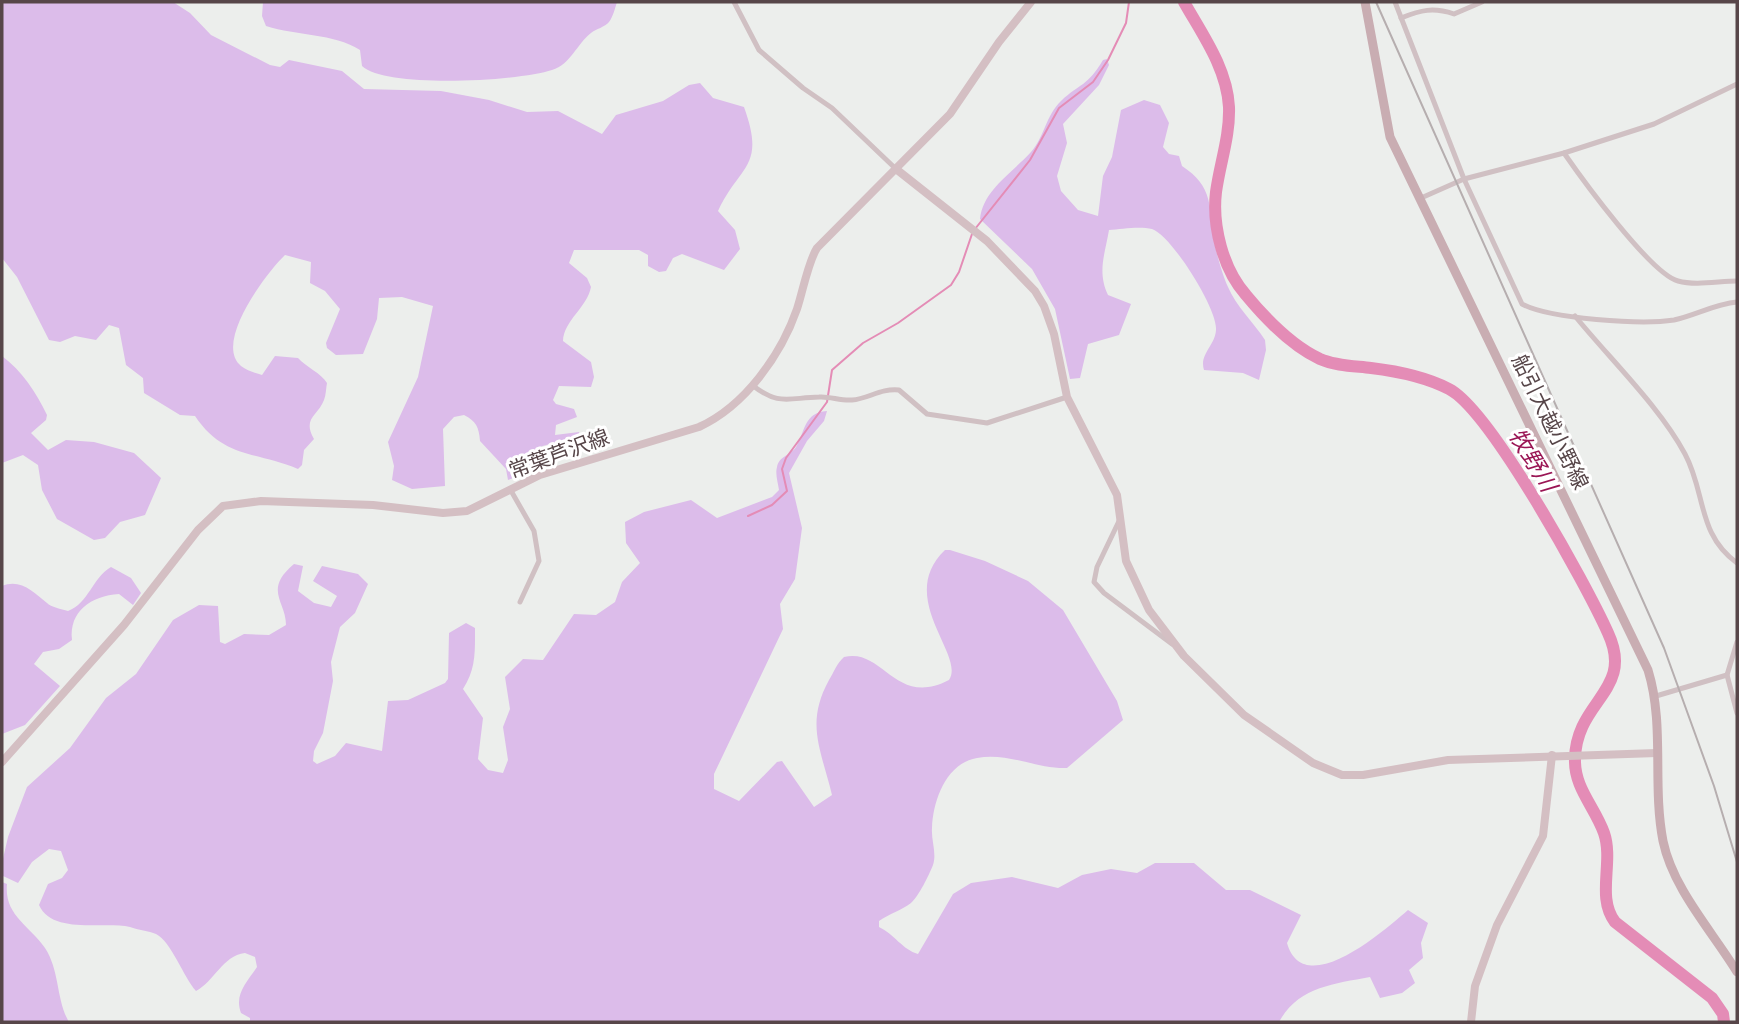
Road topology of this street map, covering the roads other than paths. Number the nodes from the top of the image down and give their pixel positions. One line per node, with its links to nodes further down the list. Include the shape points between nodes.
1 (734, 2): 9 (street, via 759,50 832,107)
2 (1031, 2): 9 (street, 常葉芦沢線, via 950,114)
3 (1365, 2): 11 (main road, 船引大越小野線, via 1390,137)
4 (1395, 2): 6 (street)
5 (1482, 2): 6 (street, via 1454,14 1422,9)
6 (1401, 18): 10 (street)
7 (1737, 84): 8 (street, via 1685,111)
8 (1564, 153): 10 (street); 12 (street, via 1614,221 1675,281)
9 (896, 169): 15 (street, 常葉芦沢線, via 811,257 811,270 786,336); 16 (street, via 987,241 1035,290 1054,334)
10 (1464, 178): 11 (street); 14 (street, via 1522,304 1532,310)
11 (1421, 198): 24 (main road, 船引大越小野線, via 1597,559)
12 (1737, 281)
13 (1737, 302): 14 (street, via 1670,320)
14 (1575, 316): 19 (street, via 1686,455 1712,535 1721,551)
15 (751, 385): 16 (street, via 784,401 820,396 853,401 879,391 899,390 927,414 987,424); 17 (street, 常葉芦沢線, via 721,414 699,427 562,468)
16 (1067, 397): 18 (street, via 1117,495)
17 (510, 489): 20 (street, via 534,531 539,561); 28 (street, 常葉芦沢線, via 478,508 454,513 270,501 223,506)
18 (1120, 519): 22 (street, via 1126,561 1149,610); 22 (street, via 1094,582)
19 (1737, 563)
20 (520, 601)
21 (1737, 642): 23 (street)
22 (1180, 650): 27 (street, via 1244,715 1313,763 1342,775 1448,760)
23 (1727, 675): 24 (street); 25 (street)
24 (1656, 696): 26 (main road, 船引大越小野線)
25 (1737, 713)
26 (1657, 752): 27 (street); 29 (main road, 船引大越小野線, via 1664,844 1693,906)
27 (1552, 755): 30 (street, via 1543,836 1497,925 1475,986)
28 (2, 762)
29 (1737, 972)
30 (1471, 1022)

